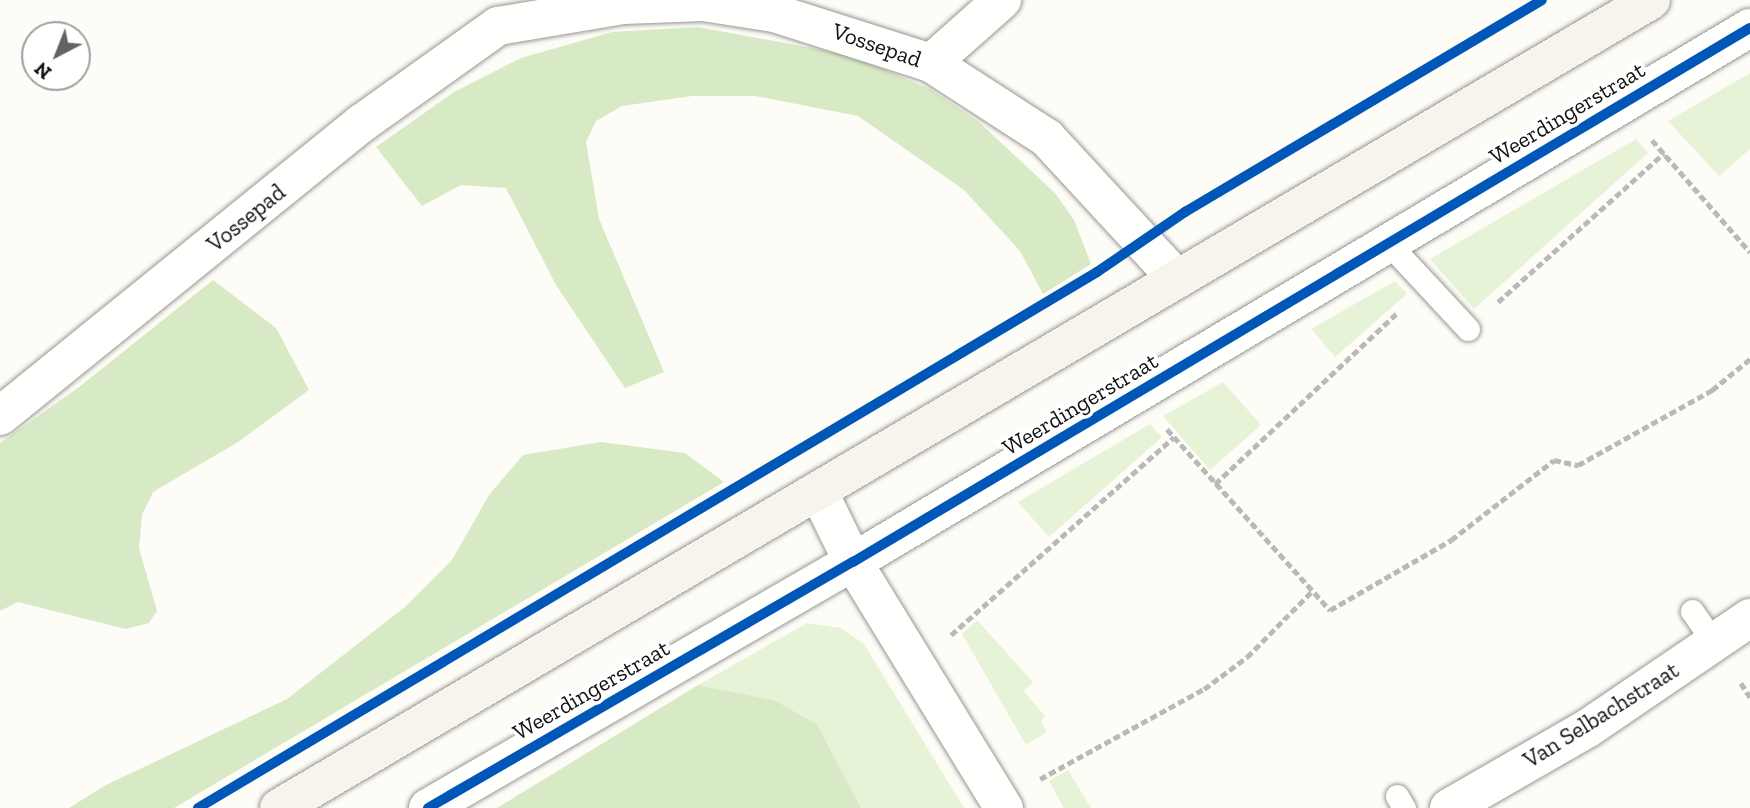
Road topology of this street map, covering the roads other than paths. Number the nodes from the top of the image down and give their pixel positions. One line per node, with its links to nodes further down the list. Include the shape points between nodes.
1 (1002, 0): 5 (street)
2 (1651, 0): 7 (main road)
3 (490, 13): 5 (street, Vossepad, via 703,2 774,13); 9 (street, Vossepad, via 362,123)
4 (1750, 29): 6 (street, Weerdingerstraat)
5 (932, 63): 7 (street, Vossepad, via 1047,138)
6 (1390, 244): 8 (lane); 11 (street, Weerdingerstraat)
7 (1177, 279): 10 (main road)
8 (1468, 329)
9 (0, 416)
10 (818, 491): 11 (street); 16 (main road)
11 (853, 562): 15 (street); 17 (street, Weerdingerstraat)
12 (1692, 611): 14 (lane)
13 (1750, 618): 14 (street, Van Selbachstraat)
14 (1714, 642): 18 (street, Van Selbachstraat, via 1588,727)
15 (1002, 804)
16 (279, 808)
17 (428, 808)
18 (1449, 808)

